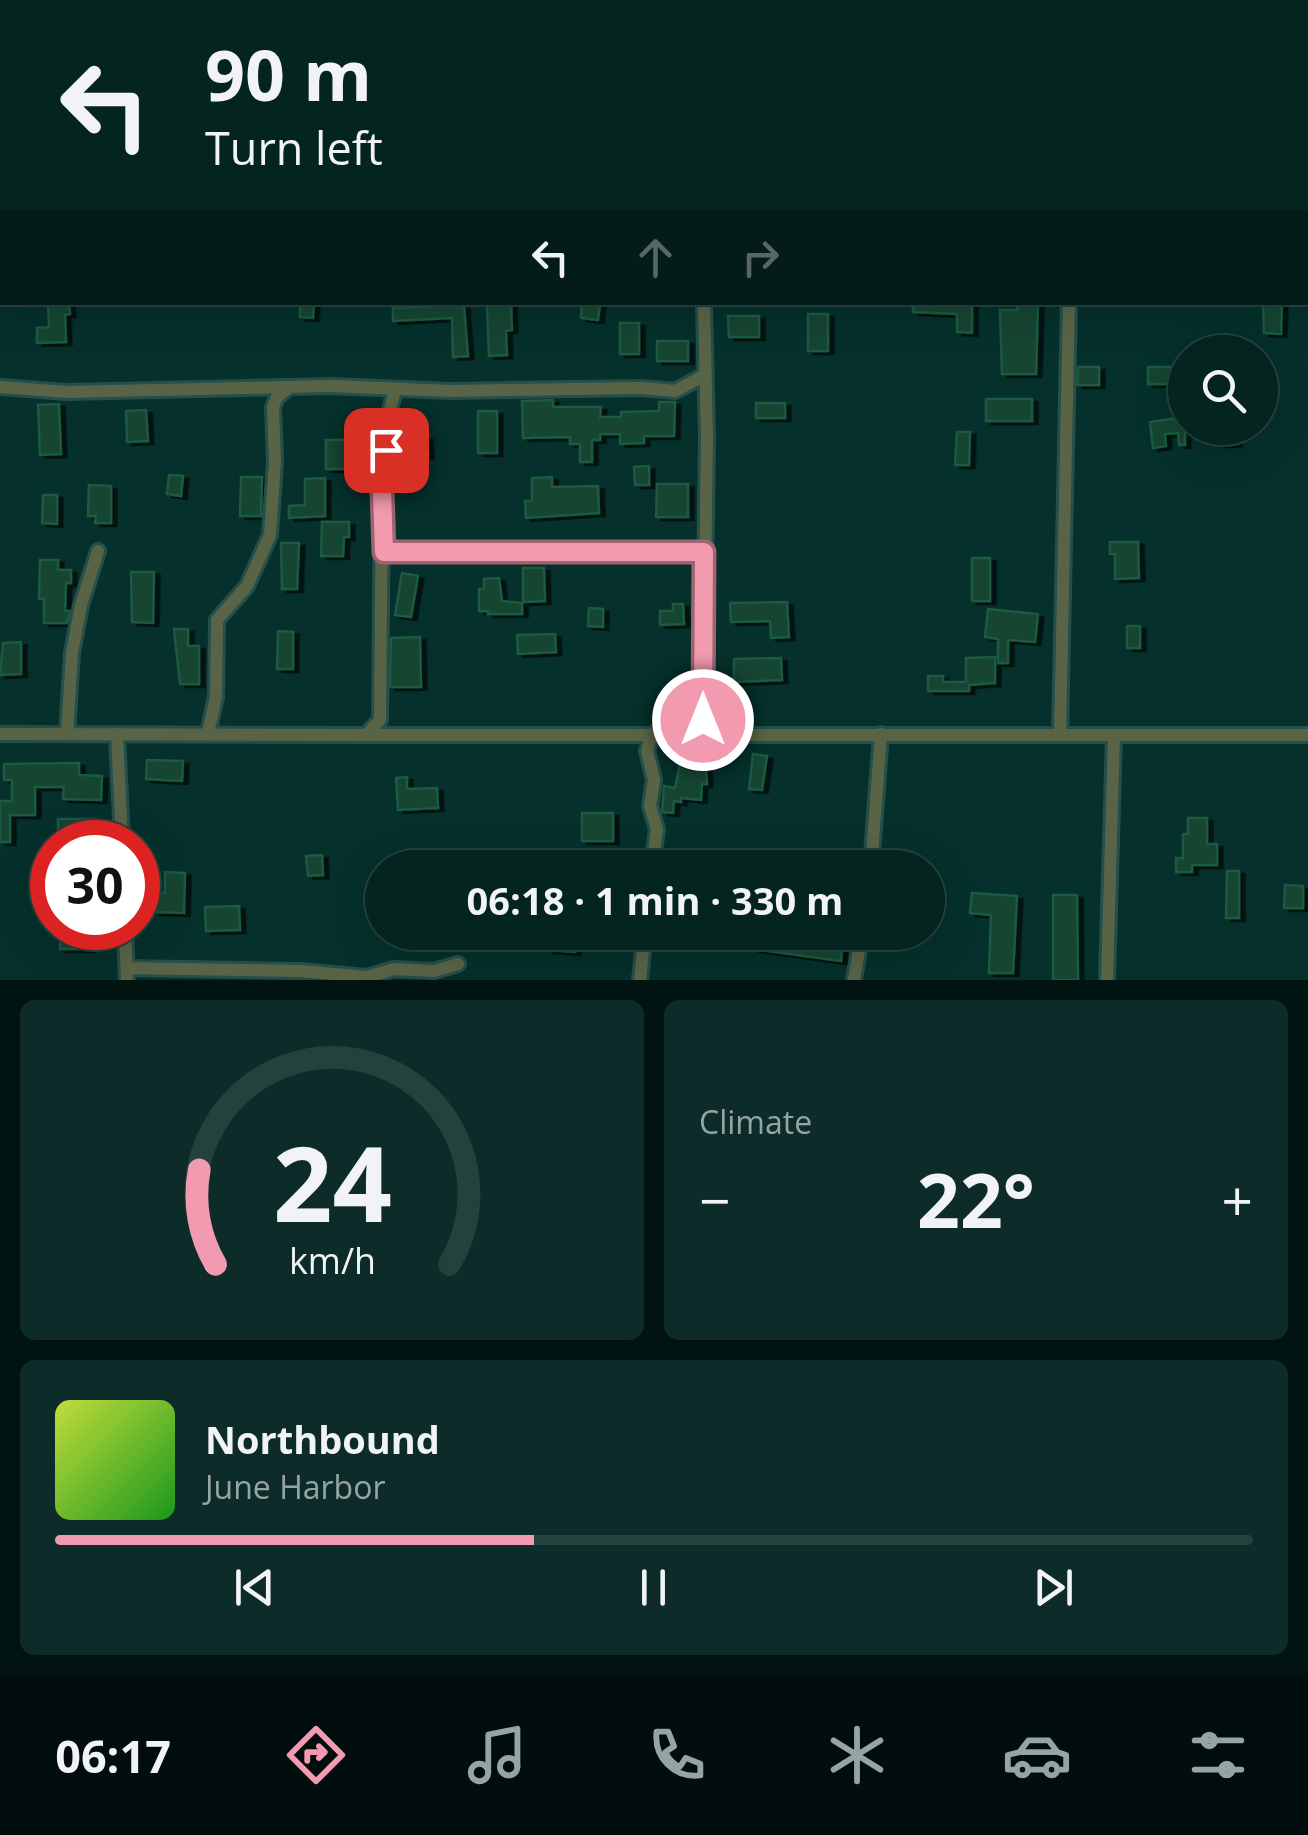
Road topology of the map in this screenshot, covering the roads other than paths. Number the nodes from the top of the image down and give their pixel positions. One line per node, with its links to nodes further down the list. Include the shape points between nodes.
1 (704, 305): 3 (street)
2 (1069, 305): 17 (street)
3 (705, 375): 6 (street, via 674,392); 9 (street)
4 (290, 387): 5 (street); 6 (street); 10 (street, via 273,407 270,535 247,586 217,620 216,697)
5 (0, 388)
6 (395, 390): 8 (street, via 382,491)
7 (98, 551): 12 (street, via 72,653)
8 (384, 552): 9 (street); 19 (street, via 380,720)
9 (704, 552): 15 (street)
10 (208, 733): 13 (street); 19 (street)
11 (0, 734): 12 (street)
12 (68, 734): 13 (street)
13 (117, 734): 21 (street)
14 (652, 734): 15 (street); 19 (street); 22 (street)
15 (703, 734): 16 (street)
16 (881, 734): 17 (street); 23 (street)
17 (1060, 735): 18 (street)
18 (1114, 735): 20 (street); 30 (street)
19 (366, 736)
20 (1308, 736)
21 (121, 820)
22 (654, 850)
23 (872, 850)
24 (642, 950): 28 (street)
25 (859, 950): 29 (street)
26 (458, 964): 27 (street, via 434,971 394,968 367,977)
27 (127, 974)
28 (640, 980)
29 (854, 980)
30 (1107, 980)

